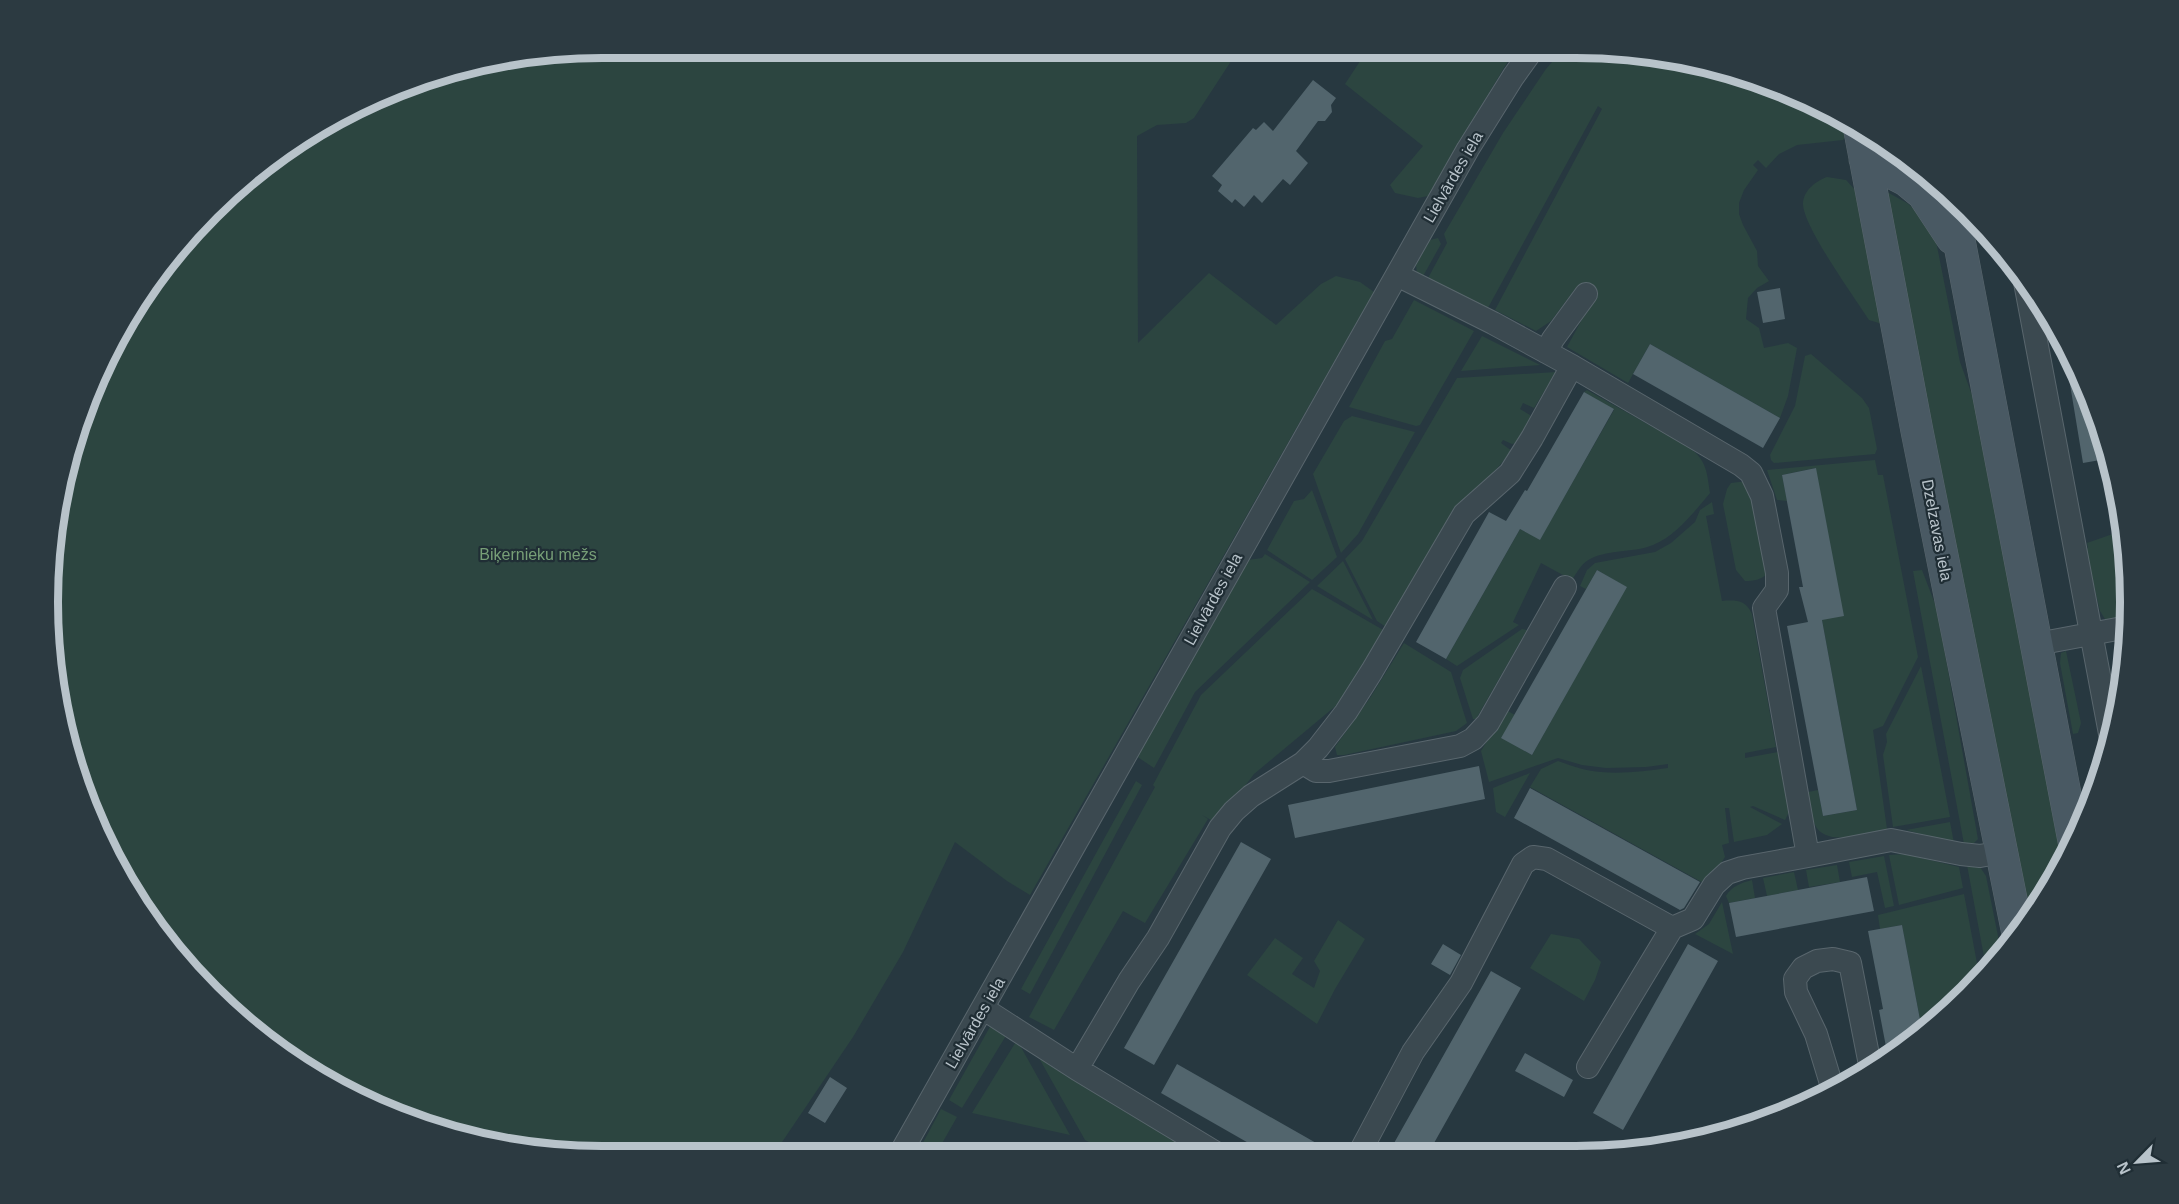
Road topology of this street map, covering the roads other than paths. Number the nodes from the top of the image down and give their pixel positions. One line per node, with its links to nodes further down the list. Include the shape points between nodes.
1 (1526, 58): 6 (street, Lielvārdes iela, via 1468,149)
2 (1861, 139): 3 (main road, Dzelzavas iela)
3 (1865, 159): 5 (main road, via 1906,180 1923,194); 18 (main road, Dzelzavas iela)
4 (1953, 211): 5 (main road)
5 (1962, 258): 14 (main road)
6 (1397, 275): 9 (street); 22 (street, Lielvārdes iela)
7 (1586, 294): 9 (street)
8 (2038, 315): 13 (street)
9 (1546, 352): 10 (street)
10 (1572, 366): 16 (street, via 1510,473 1464,514 1351,704); 19 (street, via 1751,473 1768,524 1777,573 1777,590 1764,608)
11 (1565, 587): 16 (street, via 1488,723 1473,740 1460,746 1329,771 1316,771)
12 (2119, 628): 13 (street)
13 (2091, 633): 14 (street); 15 (street)
14 (2037, 644): 17 (main road)
15 (2107, 720)
16 (1303, 764): 25 (street, via 1251,796 1220,828)
17 (2071, 826)
18 (2002, 852): 19 (street, via 1961,854 1891,840); 20 (main road, Dzelzavas iela)
19 (1808, 856): 21 (street, via 1727,873 1714,885 1693,919)
20 (2016, 922)
21 (1672, 928): 24 (street); 29 (street, via 1547,859 1533,857 1522,864 1461,983 1413,1052)
22 (984, 1009): 25 (street); 27 (street, Lielvārdes iela)
23 (1869, 1060): 26 (street, via 1850,963 1828,959 1807,965 1797,976 1795,987 1816,1034)
24 (1588, 1067)
25 (1077, 1069): 28 (street)
26 (1831, 1082)
27 (905, 1146)
28 (1204, 1146)
29 (1363, 1146)

